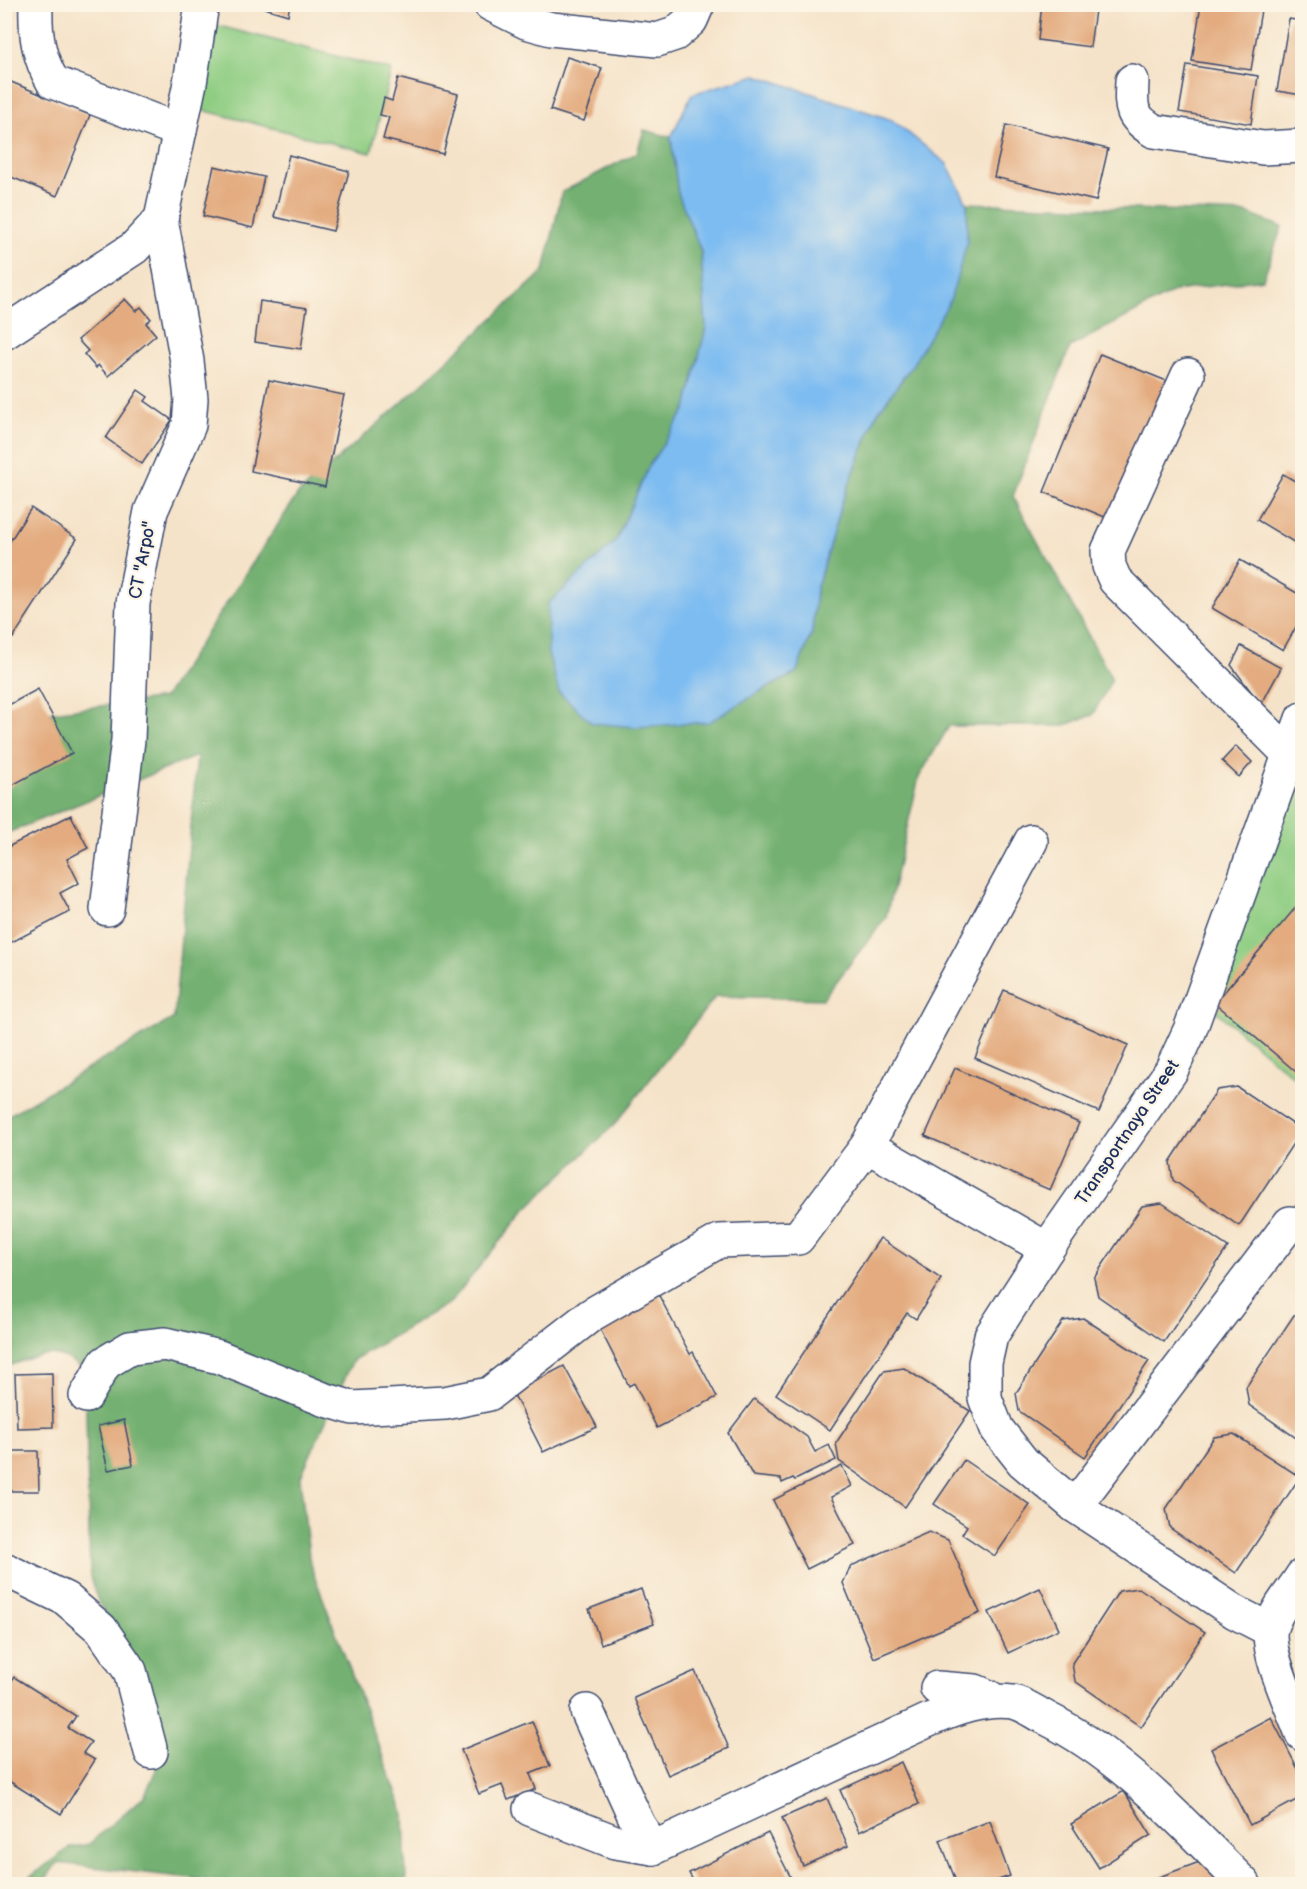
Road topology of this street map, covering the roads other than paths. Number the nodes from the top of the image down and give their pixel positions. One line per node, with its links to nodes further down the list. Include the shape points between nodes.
1 (36, 4): 6 (street, via 35,31 42,64 53,82)
2 (202, 4): 6 (street)
3 (490, 4): 4 (street, via 526,22 551,29 657,40 675,34 691,20)
4 (698, 4)
5 (1132, 81): 7 (street, via 1134,115 1154,131 1263,148)
6 (180, 131): 8 (street)
7 (1302, 146)
8 (161, 219): 9 (street, via 134,248); 14 (street, СТ "Агро", via 187,361 189,425 151,511 133,603 128,740)
9 (4, 333)
10 (1188, 375): 12 (street, via 1108,551 1109,566 1115,580)
11 (1302, 719): 12 (street, Transportnaya Street)
12 (1290, 755): 17 (street, Transportnaya Street, via 1190,1030 1171,1071)
13 (1031, 841): 15 (street)
14 (107, 909)
15 (867, 1146): 17 (street); 18 (street, via 798,1238 719,1241 591,1315 489,1394 445,1403 353,1408 219,1357 165,1344 130,1348 105,1363)
16 (1290, 1223): 19 (street)
17 (1047, 1249): 19 (street, Transportnaya Street, via 991,1336 985,1363 985,1398 997,1429 1023,1462)
18 (87, 1396)
19 (1075, 1506): 22 (street, Transportnaya Street, via 1235,1612)
20 (4, 1569): 27 (street, via 66,1599 101,1629 130,1671)
21 (1302, 1576): 22 (street, via 1275,1615)
22 (1270, 1630): 26 (street, via 1276,1667)
23 (937, 1688): 24 (street, via 975,1691)
24 (999, 1701): 29 (street, via 969,1705 929,1720); 30 (street, via 1016,1703 1069,1729 1108,1755)
25 (587, 1711): 29 (street, via 638,1824)
26 (1302, 1734)
27 (151, 1752)
28 (530, 1809): 29 (street, via 615,1842)
29 (653, 1848)
30 (1244, 1884)

